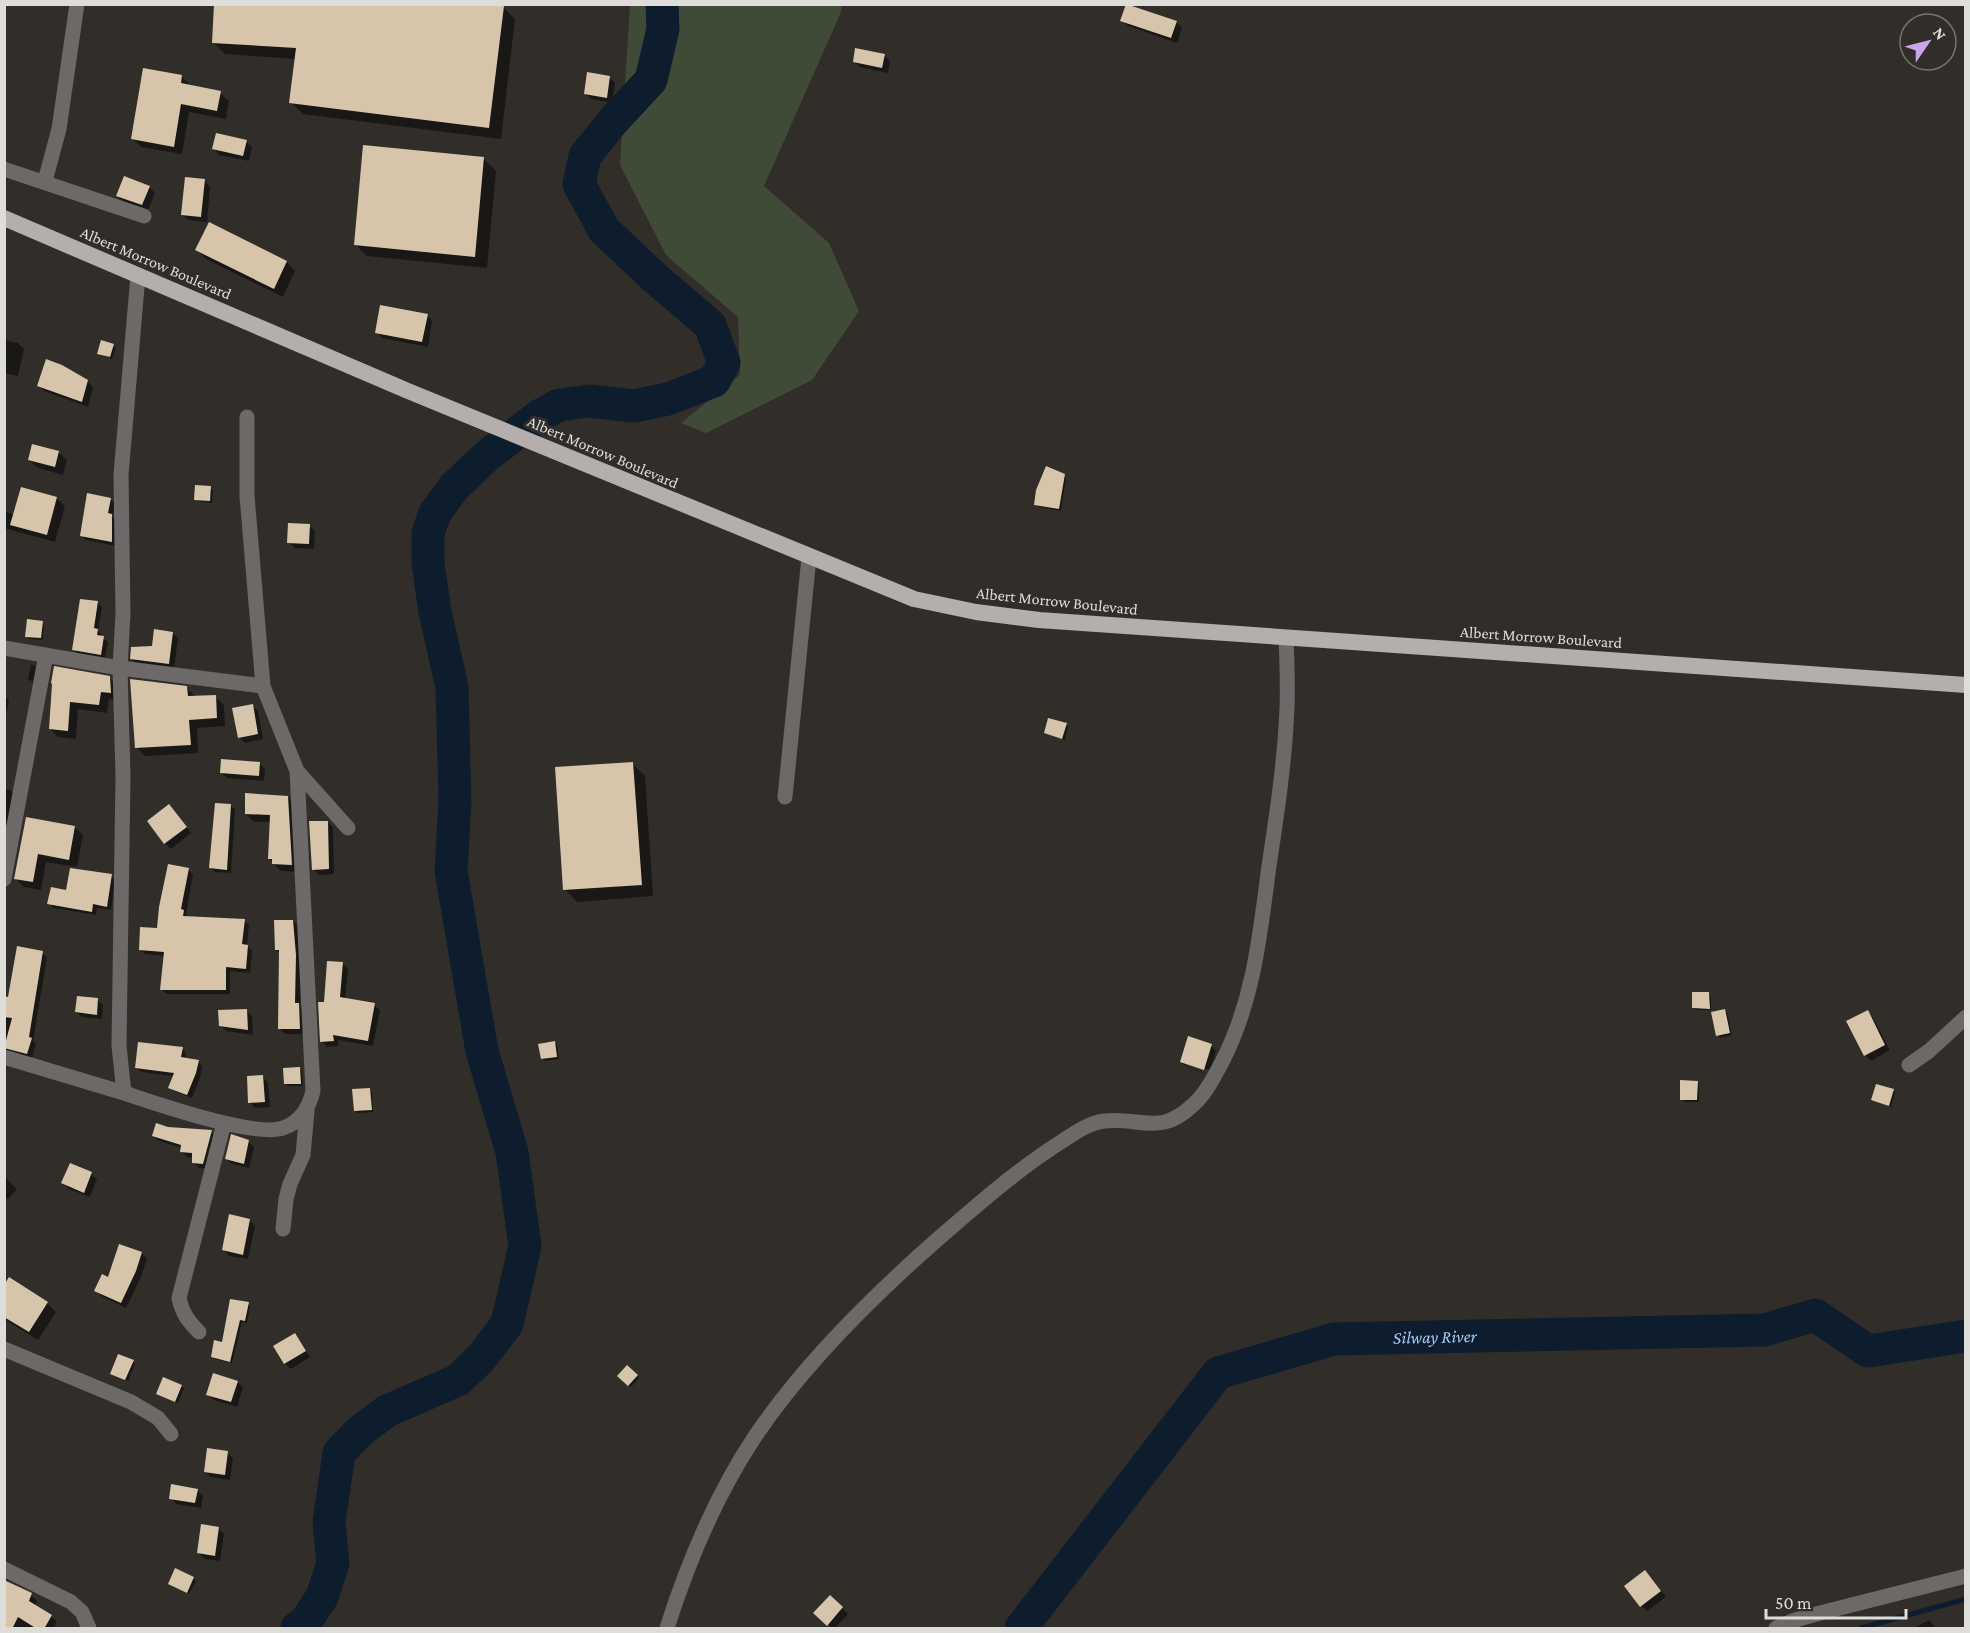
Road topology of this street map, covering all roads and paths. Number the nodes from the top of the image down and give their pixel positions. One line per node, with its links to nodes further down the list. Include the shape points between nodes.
1 (76, 4): 3 (street, via 59,129)
2 (4, 169): 3 (street)
3 (45, 181): 4 (street)
4 (144, 216)
5 (5, 222): 6 (highway, Albert Morrow Boulevard)
6 (138, 274): 8 (highway, Albert Morrow Boulevard, via 329,358); 12 (street, via 121,475)
7 (247, 417): 14 (street, via 247,496)
8 (809, 557): 9 (highway, Albert Morrow Boulevard, via 914,598 976,612); 16 (street)
9 (1286, 638): 13 (highway, Albert Morrow Boulevard); 32 (street, via 1283,763 1259,943 1247,1003 1211,1082 1194,1104 1173,1120 1156,1125 1103,1121 1050,1148 1004,1181 916,1258 848,1325 784,1396 754,1438 697,1543)
10 (4, 648): 11 (street)
11 (46, 655): 12 (street); 18 (street)
12 (120, 668): 14 (street); 22 (street, via 120,1046)
13 (1965, 685)
14 (263, 686): 15 (street)
15 (297, 771): 17 (street); 23 (street, via 313,1091)
16 (785, 797)
17 (348, 828)
18 (4, 879)
19 (1965, 1017): 21 (street)
20 (4, 1058): 22 (street)
21 (1909, 1065)
22 (124, 1093): 24 (street)
23 (307, 1111): 24 (street, via 281,1129); 25 (street, via 303,1155 288,1191)
24 (224, 1123): 26 (street, via 179,1298 185,1317)
25 (283, 1229)
26 (199, 1332)
27 (4, 1349): 28 (street, via 131,1402 158,1418)
28 (171, 1434)
29 (4, 1569): 31 (street, via 71,1602 82,1612)
30 (1965, 1576): 33 (street, via 1820,1613)
31 (89, 1629)
32 (667, 1629)
33 (1776, 1629)

